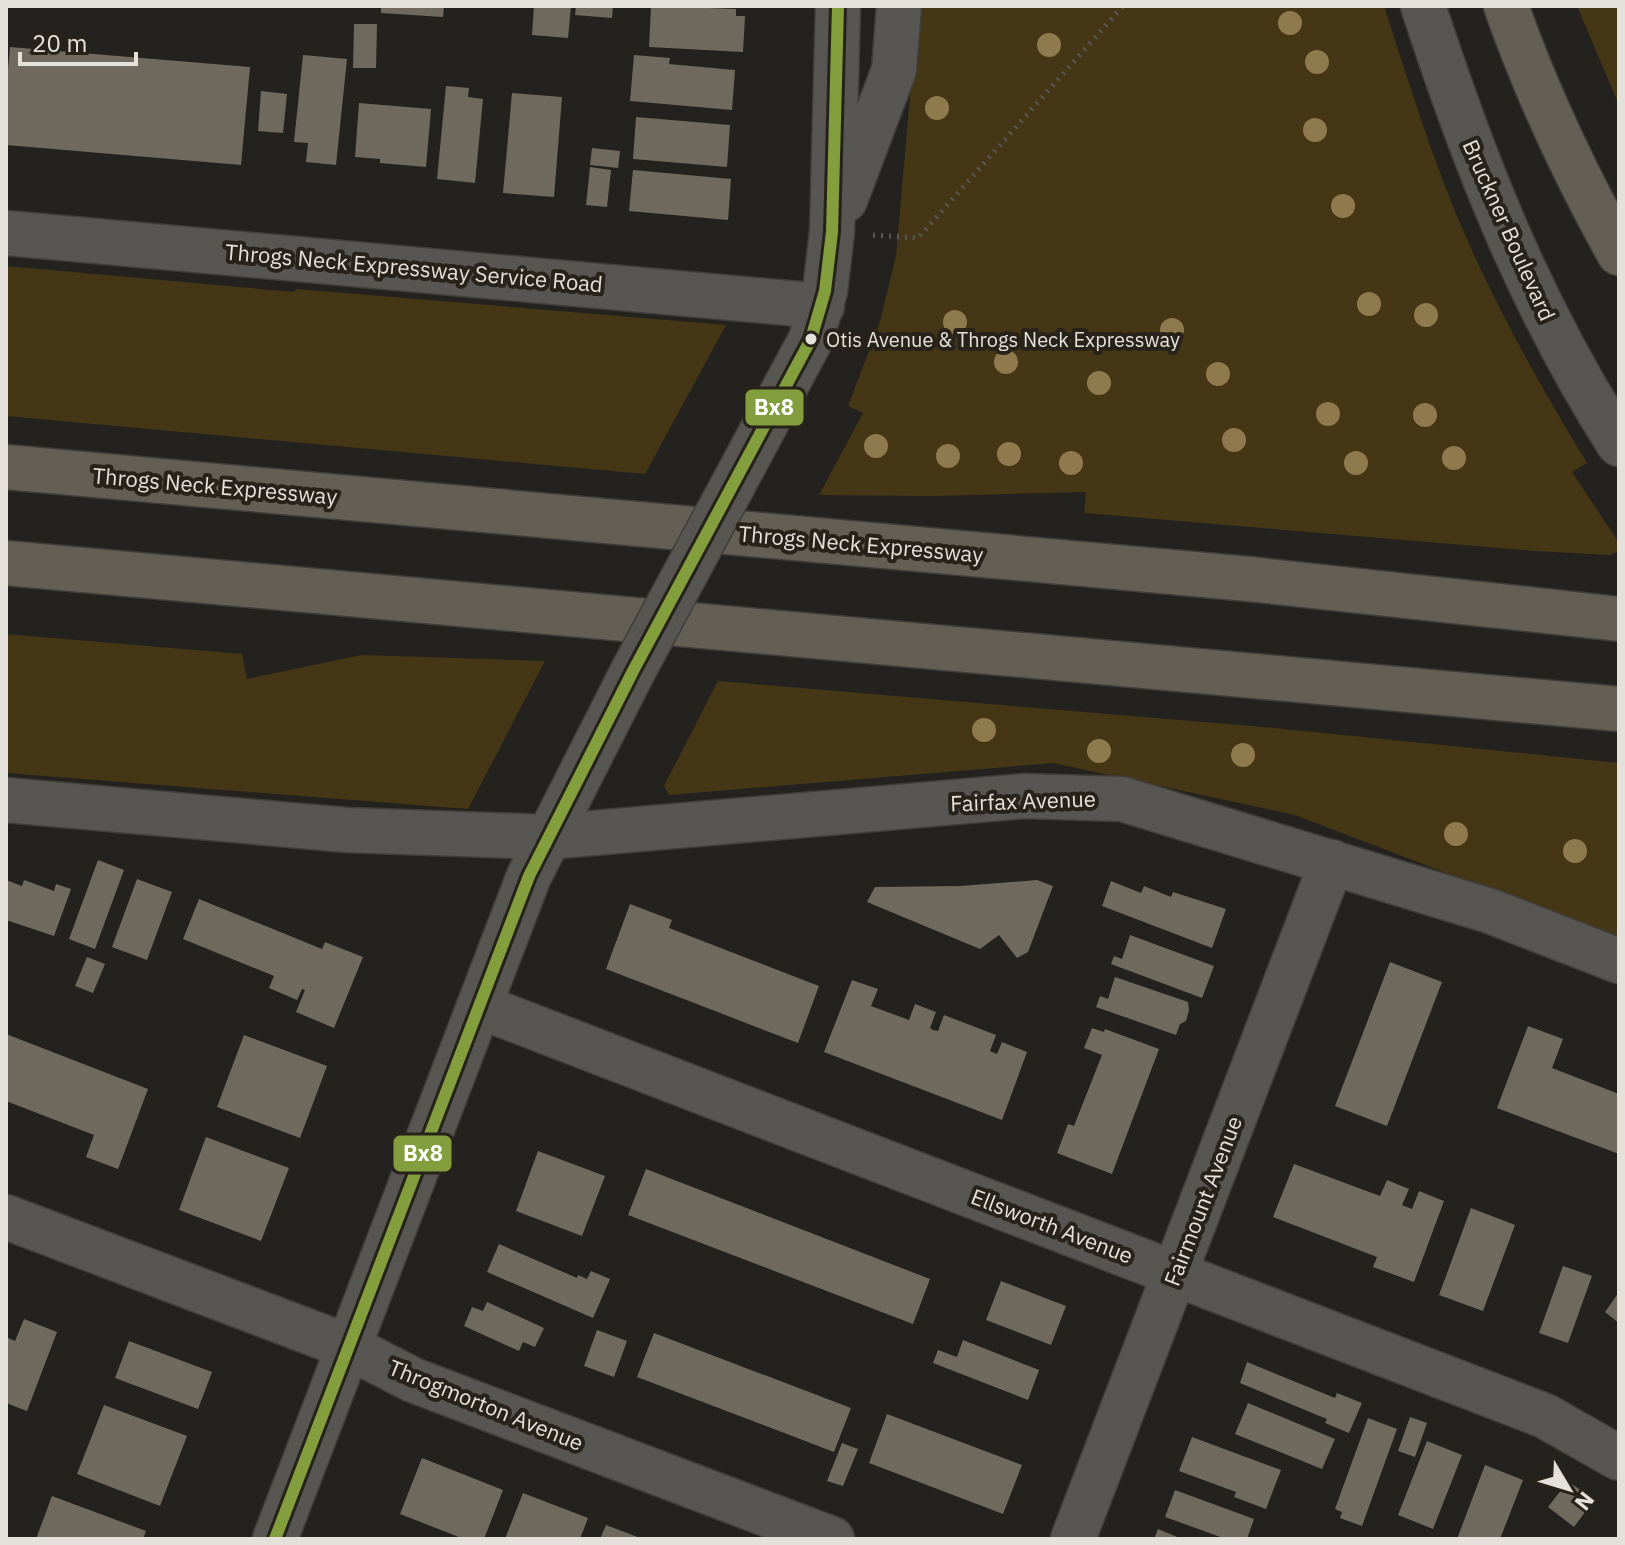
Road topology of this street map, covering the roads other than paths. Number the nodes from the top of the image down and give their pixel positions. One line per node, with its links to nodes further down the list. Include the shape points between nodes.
1 (838, 6): 5 (street)
2 (899, 6): 5 (street, via 894,70)
3 (1423, 6): 9 (street, Bruckner Boulevard, via 1458,114 1511,246)
4 (1506, 6): 7 (highway, via 1576,171)
5 (832, 232): 8 (street)
6 (6, 233): 8 (street, Throgs Neck Expressway Service Road)
7 (1619, 253)
8 (822, 306): 15 (street, bridge, via 800,362)
9 (1619, 444)
10 (6, 467): 12 (highway, Throgs Neck Expressway, via 1262,581)
11 (6, 563): 13 (highway)
12 (1619, 619)
13 (1619, 709)
14 (6, 800): 15 (street, via 347,830)
15 (547, 837): 16 (street, Fairfax Avenue, via 1025,796 1094,798 1122,799); 18 (street)
16 (1332, 862): 17 (street, Fairfax Avenue, via 1490,911); 20 (street, Fairmount Avenue)
17 (1619, 961)
18 (479, 1006): 20 (street, Ellsworth Avenue); 21 (street)
19 (6, 1217): 21 (street, Throgmorton Avenue)
20 (1175, 1274): 22 (street, Ellsworth Avenue, via 1545,1416); 25 (street, Fairmount Avenue)
21 (349, 1347): 23 (street); 24 (street, Throgmorton Avenue, via 413,1380)
22 (1619, 1458)
23 (275, 1539)
24 (832, 1539)
25 (1073, 1539)

